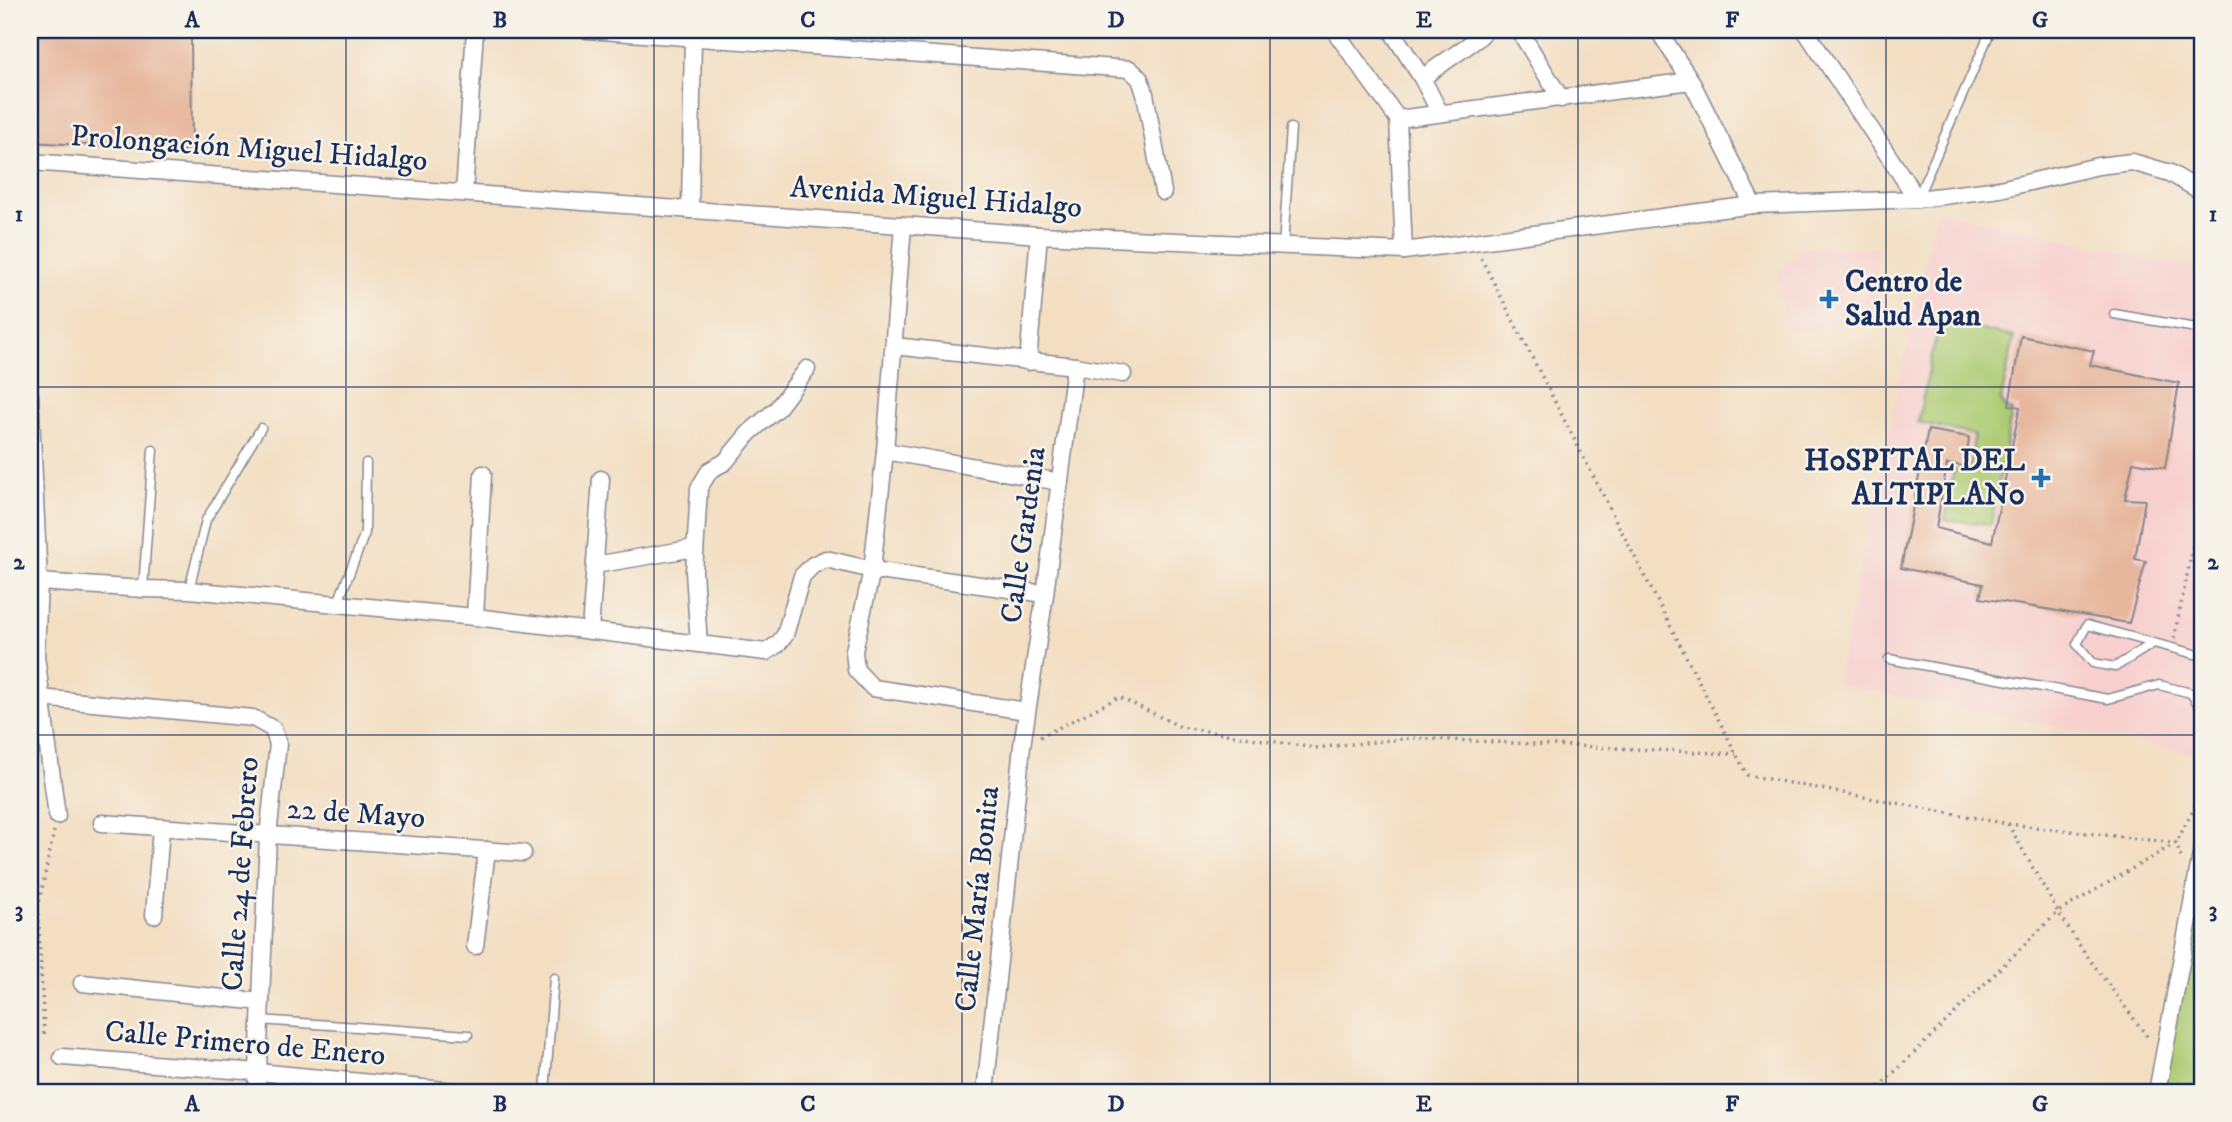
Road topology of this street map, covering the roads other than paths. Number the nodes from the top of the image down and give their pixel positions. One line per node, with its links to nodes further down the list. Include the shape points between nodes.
1 (475, 30): 20 (street)
2 (587, 30): 10 (street)
3 (1334, 30): 15 (street)
4 (1391, 30): 11 (street)
5 (1486, 30): 11 (street)
6 (1519, 30): 13 (street)
7 (1658, 30): 12 (street)
8 (1805, 30): 21 (street)
9 (1992, 30): 21 (lane)
10 (693, 37): 18 (street, via 1130,69 1145,94); 23 (street)
11 (1422, 78): 14 (street)
12 (1691, 81): 13 (street); 22 (street)
13 (1561, 100): 14 (street)
14 (1440, 113): 15 (street)
15 (1398, 119): 27 (street)
16 (1291, 128): 26 (lane)
17 (30, 162): 20 (street, Prolongación Miguel Hidalgo)
18 (1163, 192)
19 (2202, 192): 21 (street, Avenida Miguel Hidalgo, via 2170,173 2132,162 2000,189)
20 (464, 193): 23 (street, Avenida Miguel Hidalgo)
21 (1917, 198): 22 (street, Avenida Miguel Hidalgo)
22 (1753, 205): 27 (street, Avenida Miguel Hidalgo)
23 (690, 210): 24 (street, Avenida Miguel Hidalgo)
24 (903, 225): 25 (street, Avenida Miguel Hidalgo); 30 (street)
25 (1039, 235): 26 (street, Avenida Miguel Hidalgo); 31 (street)
26 (1283, 247): 27 (street, Avenida Miguel Hidalgo)
27 (1404, 251)
28 (2114, 314): 29 (lane)
29 (2202, 329)
30 (894, 346): 31 (street); 38 (street)
31 (1028, 362): 32 (street)
32 (1075, 366): 34 (street); 43 (street, Calle Gardenia)
33 (807, 369): 44 (street, via 777,409 725,462 710,470 699,488)
34 (1123, 374)
35 (30, 395): 39 (street)
36 (261, 428): 49 (lane, via 206,520)
37 (153, 450): 48 (lane)
38 (885, 451): 43 (street); 46 (street)
39 (32, 460): 47 (street)
40 (366, 463): 51 (lane, via 365,533)
41 (483, 474): 52 (street)
42 (601, 479): 45 (street)
43 (1060, 482): 50 (street, Calle Gardenia)
44 (695, 548): 45 (street); 55 (street)
45 (595, 565): 53 (street)
46 (872, 570): 50 (street); 55 (street, via 826,559 813,565 802,576 785,635 766,652); 61 (street, via 854,651 856,670 873,688)
47 (39, 582): 48 (street); 57 (street)
48 (143, 589): 49 (street)
49 (189, 590): 51 (street)
50 (1045, 594): 61 (street, Calle Gardenia)
51 (337, 605): 52 (street)
52 (475, 617): 53 (street)
53 (590, 631): 55 (street)
54 (2152, 643): 54 (lane, via 2115,667 2093,663 2077,644 2087,625); 56 (lane)
55 (699, 644)
56 (2202, 656)
57 (33, 657): 59 (street)
58 (1889, 659): 60 (lane, via 2108,699 2159,685 2191,693)
59 (40, 698): 62 (street); 65 (street, Calle 24 de Febrero, via 253,718 273,729 278,744)
60 (2202, 710)
61 (1027, 711): 81 (street, Calle María Bonita)
62 (57, 816)
63 (102, 823): 64 (street, 22 de Mayo)
64 (161, 829): 65 (street, 22 de Mayo); 69 (street)
65 (268, 836): 66 (street, 22 de Mayo); 73 (street, Calle 24 de Febrero)
66 (487, 850): 67 (street, 22 de Mayo); 70 (street)
67 (523, 853)
68 (2202, 854): 82 (street)
69 (154, 915)
70 (475, 946)
71 (554, 978): 80 (lane)
72 (82, 983): 73 (street)
73 (261, 1002): 74 (street, Calle 24 de Febrero)
74 (260, 1020): 75 (lane); 77 (street, Calle 24 de Febrero)
75 (468, 1035)
76 (62, 1057): 77 (street, Calle Primero de Enero)
77 (258, 1072): 78 (street, Calle 24 de Febrero); 79 (street, Calle Primero de Enero)
78 (257, 1092)
79 (464, 1092)
80 (545, 1092)
81 (985, 1092)
82 (2157, 1092)

